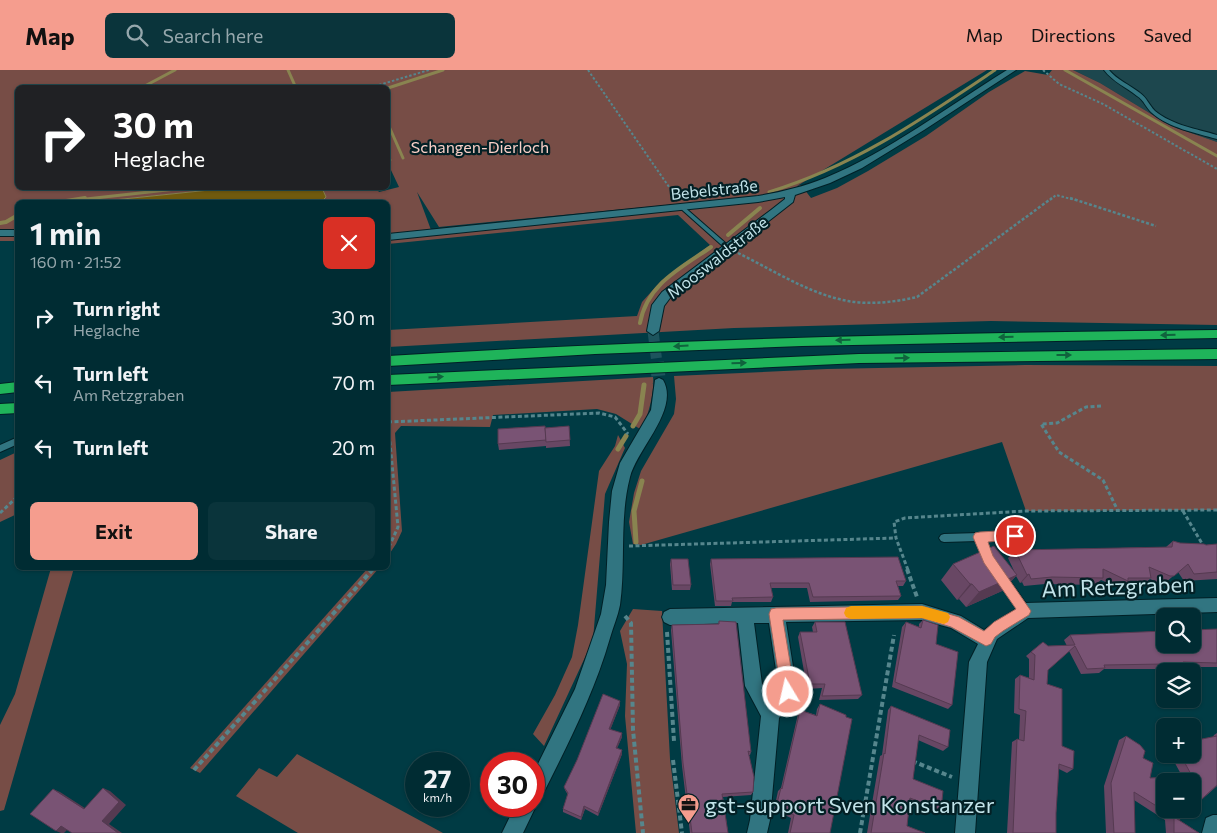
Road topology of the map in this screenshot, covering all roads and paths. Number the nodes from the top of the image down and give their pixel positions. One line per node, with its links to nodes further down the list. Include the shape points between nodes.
1 (429, 70): 6 (path)
2 (588, 70): 11 (path)
3 (1012, 70): 9 (street, Bebelstraße, via 853,168 825,182)
4 (1044, 70): 8 (path, via 1059,84 1112,109)
5 (1106, 70): 7 (lane, via 1110,76 1146,99 1156,114)
6 (380, 85)
7 (1217, 137)
8 (1217, 169)
9 (790, 193): 10 (street, Bebelstraße); 12 (street, Mooswaldstraße, via 790,200)
10 (771, 198): 11 (street, Bebelstraße); 12 (street, Mooswaldstraße)
11 (682, 207): 16 (street, Bebelstraße); 17 (lane)
12 (775, 212): 17 (street, Mooswaldstraße)
13 (1156, 226): 17 (path, via 1068,196 1056,195 917,297 873,302 849,301 823,293)
14 (0, 233): 15 (street)
15 (15, 233)
16 (390, 237)
17 (728, 248): 18 (street, Mooswaldstraße, via 666,295 658,305)
18 (653, 332)
19 (1217, 334): 21 (highway, one-way to 21, via 801,341)
20 (1217, 354): 22 (highway, one-way to 20, via 809,360)
21 (390, 361)
22 (390, 380)
23 (659, 383): 34 (street, via 659,412)
24 (15, 388): 25 (highway)
25 (0, 389)
26 (1101, 406): 37 (path, via 1086,407 1057,423 1041,424 1059,452 1103,480)
27 (15, 408): 28 (highway)
28 (0, 409)
29 (390, 422): 34 (path, via 599,413 615,417)
30 (15, 440): 32 (lane)
31 (15, 441): 35 (lane)
32 (0, 442)
33 (390, 443): 44 (path, via 398,527)
34 (638, 443): 45 (street, via 617,498)
35 (0, 449)
36 (15, 499): 39 (path)
37 (1118, 511)
38 (1182, 511): 46 (path)
39 (0, 513)
40 (1015, 536): 41 (lane)
41 (980, 537): 43 (lane); 50 (lane, via 988,559)
42 (896, 538): 45 (path)
43 (944, 538)
44 (390, 545)
45 (616, 547): 48 (street)
46 (1209, 554)
47 (372, 570): 62 (path)
48 (612, 603): 63 (street, via 580,702); 68 (path, via 631,623 633,730)
49 (1217, 605): 50 (street, Am Retzgraben)
50 (1025, 611): 55 (street, Am Retzgraben, via 999,626)
51 (745, 614): 52 (street); 53 (street); 56 (street, via 754,686)
52 (776, 614): 55 (street, via 922,612 954,622); 56 (street, via 788,692)
53 (670, 617): 57 (path, via 666,618)
54 (894, 635): 58 (path)
55 (986, 640): 64 (street, Am Retzgraben, via 978,662)
56 (770, 715): 70 (street)
57 (674, 741)
58 (875, 746): 59 (path); 71 (path)
59 (884, 749)
60 (673, 760): 69 (path)
61 (909, 760): 64 (path)
62 (194, 770)
63 (545, 770)
64 (969, 784): 72 (street, Am Retzgraben)
65 (520, 817): 67 (street)
66 (1217, 825): 73 (street, via 1213,825)
67 (512, 833)
68 (643, 833)
69 (682, 833)
70 (757, 833)
71 (860, 833)
72 (965, 833)
73 (1212, 833)

